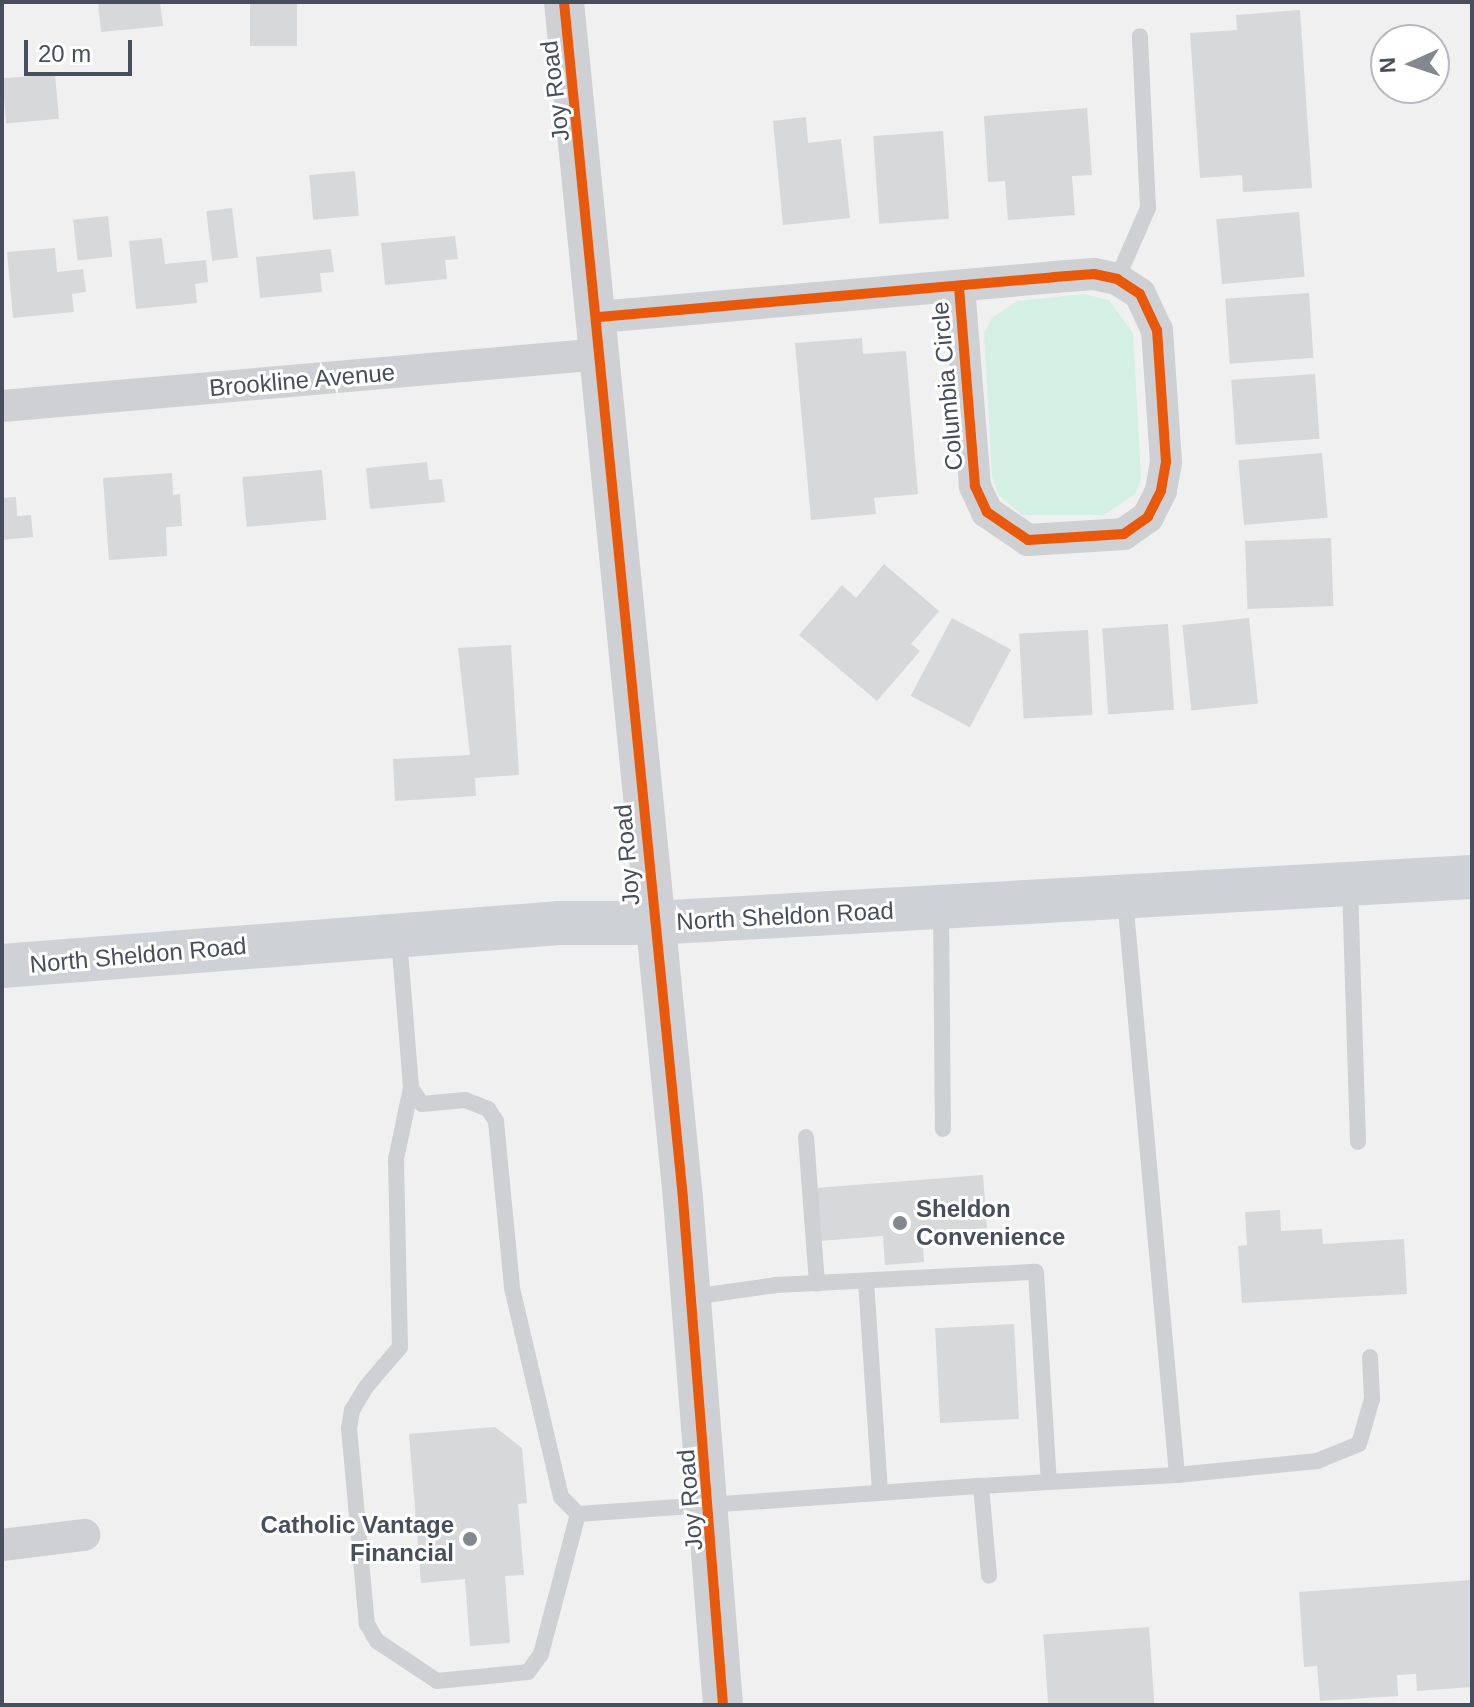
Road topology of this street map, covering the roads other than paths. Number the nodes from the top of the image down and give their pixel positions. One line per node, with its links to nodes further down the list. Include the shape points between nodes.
1 (564, 2): 5 (street, Joy Road)
2 (1140, 36): 3 (lane, via 1148,208)
3 (1117, 279): 4 (street, Columbia Circle, via 1094,274); 4 (street, Columbia Circle, via 1140,294 1157,330 1166,462 1161,491 1148,517 1124,534 1028,540 987,512 975,486)
4 (959, 286): 5 (street, Columbia Circle)
5 (601, 335): 6 (street, Brookline Avenue); 11 (street, Joy Road)
6 (2, 406)
7 (1472, 877): 8 (main road, North Sheldon Road)
8 (1350, 886): 9 (main road, North Sheldon Road); 17 (lane)
9 (1124, 898): 10 (main road, North Sheldon Road); 22 (lane)
10 (941, 907): 11 (main road, North Sheldon Road); 15 (lane)
11 (653, 923): 12 (main road, North Sheldon Road, via 559,923); 20 (street, Joy Road)
12 (398, 936): 13 (main road, North Sheldon Road); 14 (lane)
13 (2, 966)
14 (411, 1088): 27 (lane, via 422,1104 465,1100 488,1109 496,1121 515,1301 561,1497); 27 (lane, via 396,1159 400,1347 366,1387 352,1410 349,1428 367,1624 377,1641 437,1681 528,1672 541,1654)
15 (943, 1129)
16 (806, 1137): 19 (lane)
17 (1358, 1142)
18 (866, 1281): 19 (lane); 23 (lane, via 1036,1272); 25 (lane)
19 (817, 1284): 20 (lane)
20 (692, 1297): 26 (street, Joy Road)
21 (1370, 1357): 22 (lane, via 1372,1399 1359,1444 1317,1461)
22 (1177, 1475): 23 (lane)
23 (1049, 1482): 24 (lane)
24 (981, 1486): 25 (lane); 30 (lane)
25 (880, 1491): 26 (lane)
26 (711, 1503): 27 (lane); 31 (street, Joy Road)
27 (578, 1514)
28 (84, 1535): 29 (street)
29 (2, 1545)
30 (989, 1576)
31 (723, 1705)

